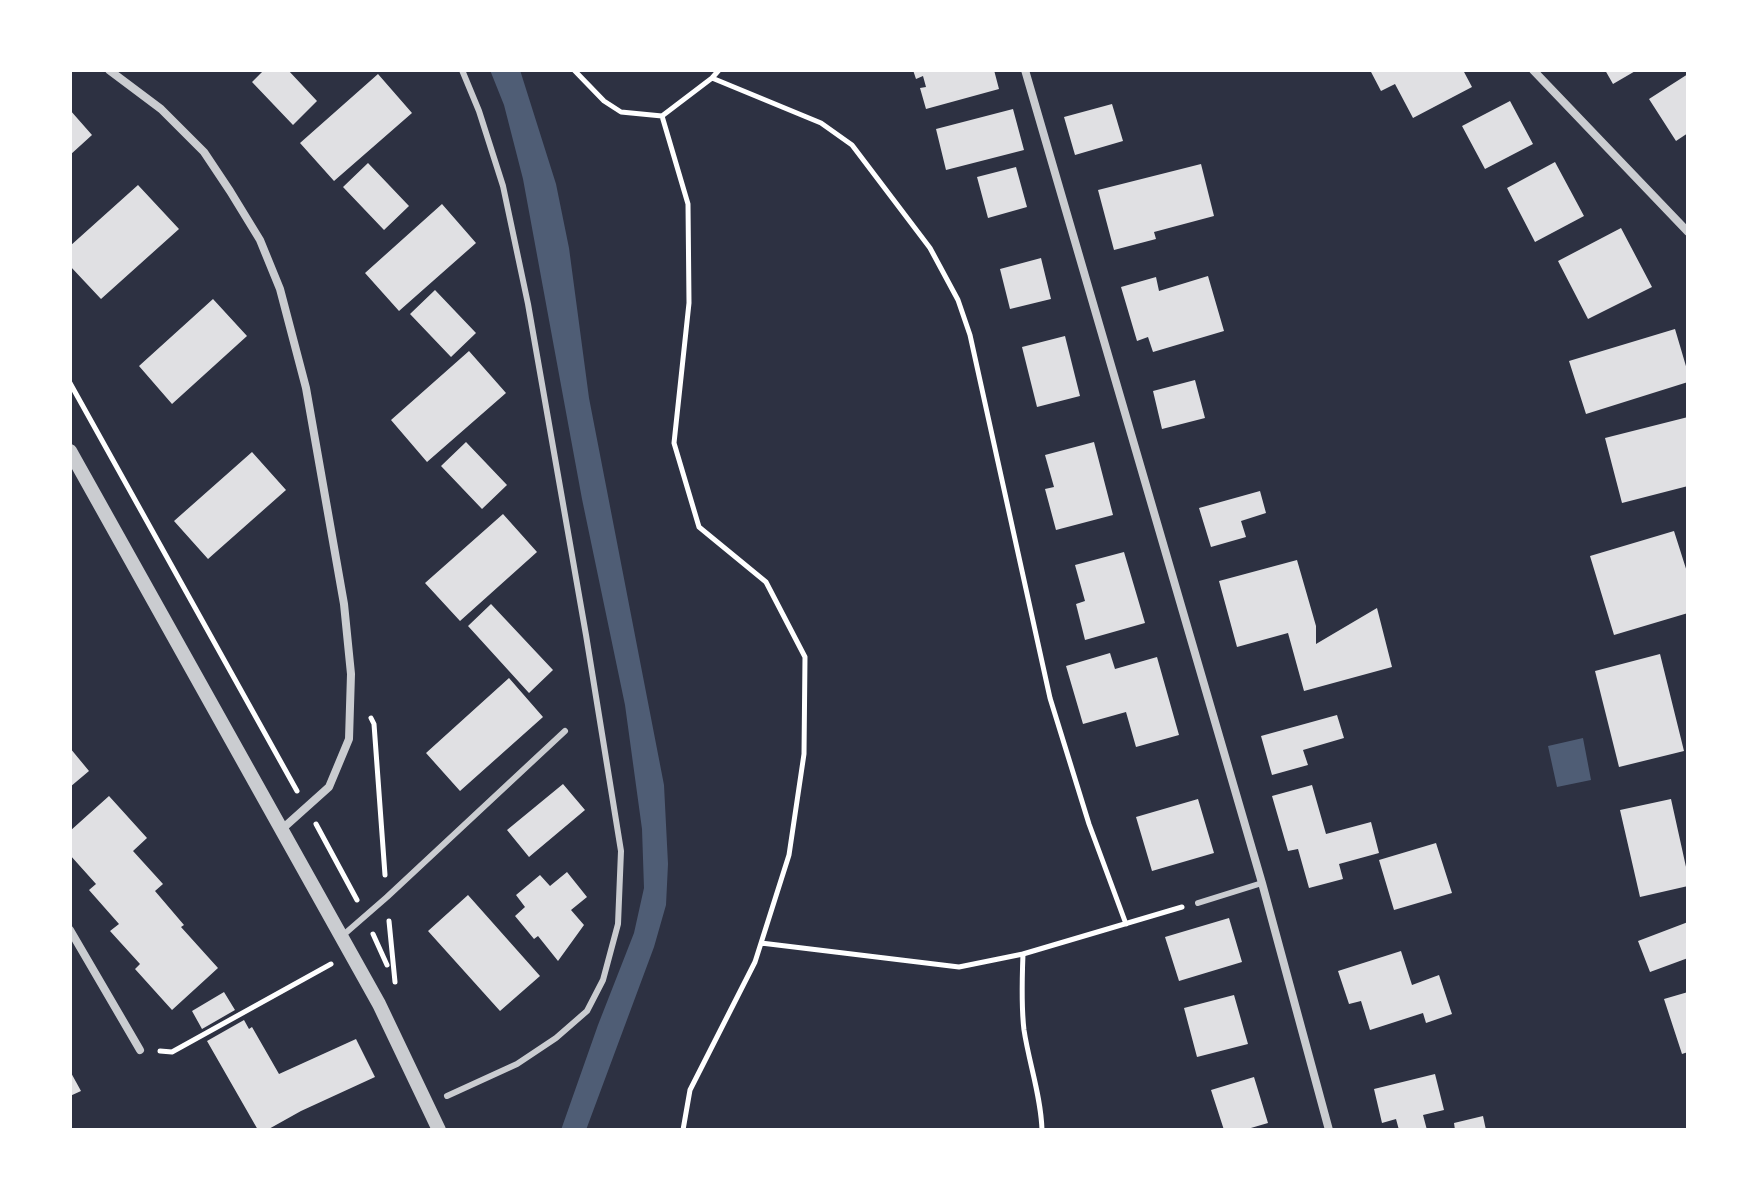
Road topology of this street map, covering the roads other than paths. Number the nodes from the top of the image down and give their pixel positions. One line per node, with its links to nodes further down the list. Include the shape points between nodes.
1 (109, 70): 8 (street, via 161,109 204,152 260,240 280,289 306,388 344,604 351,674 349,739 329,787)
2 (462, 70): 14 (lane, via 503,186 528,304 621,851 618,924 603,980 587,1011 517,1064)
3 (1025, 70): 9 (street)
4 (1533, 70): 5 (street)
5 (1688, 232)
6 (70, 451): 8 (street)
7 (565, 731): 12 (lane)
8 (281, 830): 12 (street)
9 (1262, 883): 10 (lane); 16 (street)
10 (1198, 903)
11 (70, 930): 13 (street)
12 (341, 937): 15 (street)
13 (140, 1050)
14 (447, 1096)
15 (439, 1130)
16 (1329, 1130)

